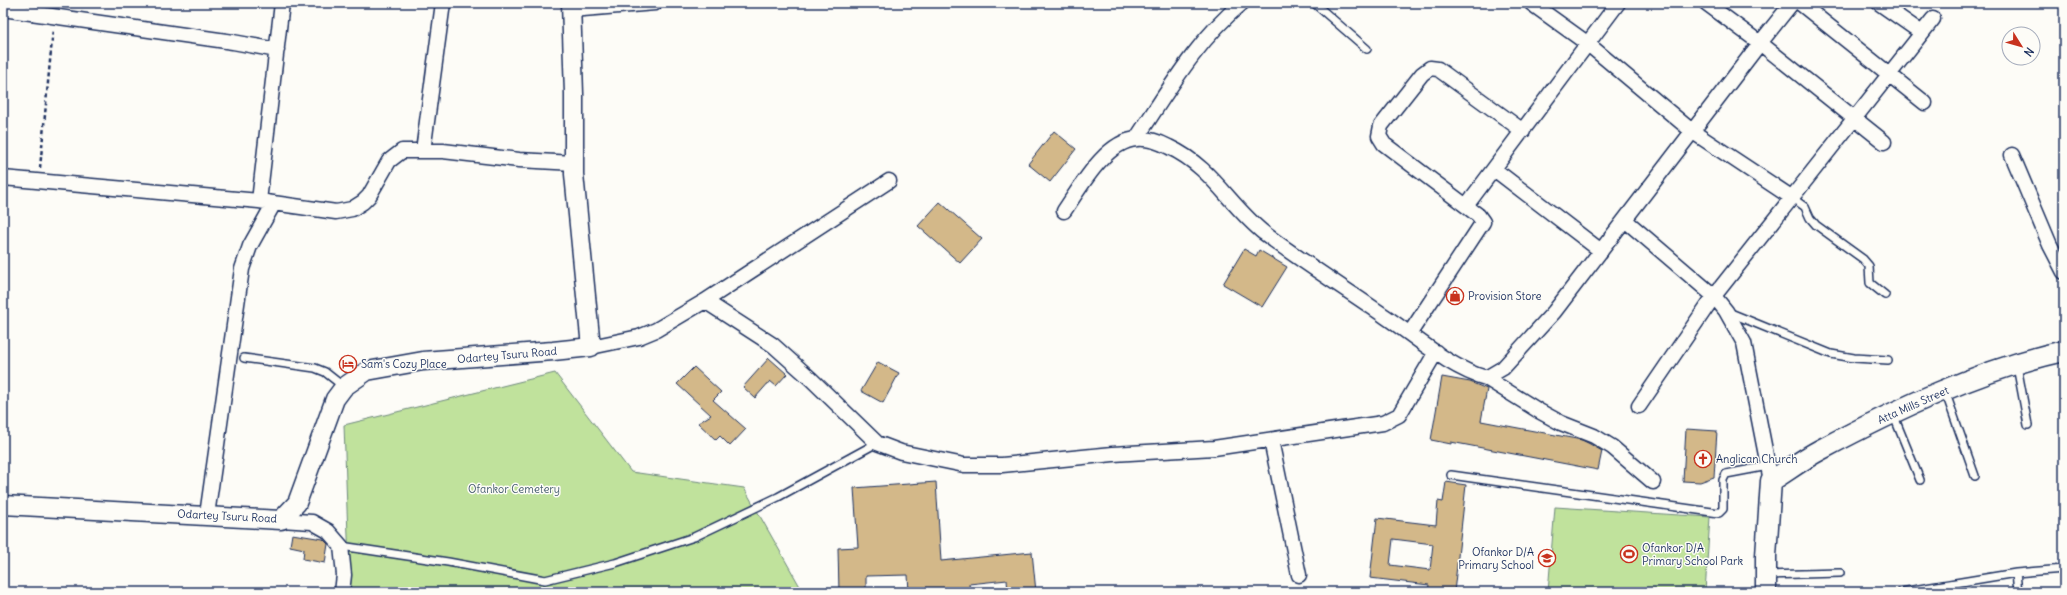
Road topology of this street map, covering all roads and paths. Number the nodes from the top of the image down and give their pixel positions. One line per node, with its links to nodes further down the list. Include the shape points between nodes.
1 (282, 3): 20 (street)
2 (442, 3): 28 (street)
3 (655, 3): 12 (street)
4 (1242, 3): 26 (street, via 1209,34)
5 (1314, 3): 19 (lane)
6 (1531, 3): 18 (street)
7 (1618, 3): 18 (street)
8 (1706, 3): 17 (street)
9 (1792, 3): 17 (street)
10 (1800, 3): 21 (street)
11 (1879, 3): 16 (street)
12 (571, 7): 30 (street)
13 (3, 9): 14 (street)
14 (54, 16): 20 (street); 33 (path)
15 (1933, 19): 16 (street)
16 (1922, 33): 21 (street)
17 (1760, 43): 23 (street); 25 (street)
18 (1588, 44): 24 (street); 25 (street)
19 (1367, 49)
20 (277, 50): 36 (street)
21 (1889, 74): 22 (street); 23 (street)
22 (1925, 103)
23 (1854, 118): 27 (street); 35 (street)
24 (1523, 131): 31 (street); 38 (street, via 1438,69 1430,68 1422,74 1381,126 1379,136 1384,144)
25 (1693, 132): 35 (street); 40 (street)
26 (1136, 139): 39 (street, via 1117,146 1098,163); 47 (street, via 1158,141 1184,154 1209,174 1263,232)
27 (1884, 142)
28 (424, 151): 30 (street); 37 (street, via 402,151 389,161 369,196 352,209 336,212)
29 (2012, 155): 42 (street)
30 (574, 163): 48 (street)
31 (1494, 169): 38 (street); 41 (street)
32 (3, 178): 33 (street)
33 (39, 182): 36 (street)
34 (889, 182): 45 (street)
35 (1792, 197): 43 (lane, via 1805,207 1816,225 1862,259 1868,266 1870,283); 44 (street)
36 (258, 201): 37 (street)
37 (274, 203): 68 (street, via 250,246 242,269)
38 (1466, 206): 47 (street, via 1483,222)
39 (1064, 211)
40 (1625, 220): 41 (street); 44 (street)
41 (1601, 251): 54 (street, via 1554,312 1503,368)
42 (2064, 272)
43 (1885, 295)
44 (1714, 296): 46 (street); 57 (street)
45 (705, 301): 48 (street, via 639,337); 61 (street, via 772,345)
46 (1726, 311): 52 (lane, via 1831,354); 62 (street, via 1744,343)
47 (1410, 333): 50 (street)
48 (591, 346): 55 (street, Odartey Tsuru Road, via 423,361 367,371)
49 (2064, 351): 53 (main road, Atta Mills Street)
50 (1436, 352): 54 (street, via 1471,374); 60 (street, via 1399,415 1383,424)
51 (244, 358): 55 (lane, via 315,368 325,372)
52 (1888, 360)
53 (2016, 364): 56 (main road, Atta Mills Street, via 1985,373); 59 (lane)
54 (1486, 378): 66 (street, via 1539,411 1612,447)
55 (344, 387): 69 (street, Odartey Tsuru Road, via 335,399 296,503)
56 (1945, 391): 58 (main road, Atta Mills Street); 64 (lane)
57 (1639, 406)
58 (1893, 413): 62 (main road, Atta Mills Street); 65 (lane)
59 (2028, 425)
60 (1271, 440): 61 (street, via 1214,448 1113,454 1002,465 964,465 901,452); 74 (street)
61 (877, 443): 70 (lane, via 778,497 694,537 615,563 545,580)
62 (1770, 473): 63 (lane, via 1726,474 1723,480 1723,509 1719,512); 75 (main road)
63 (1451, 475)
64 (1975, 476)
65 (1920, 480)
66 (1653, 482)
67 (3, 505): 68 (street, Odartey Tsuru Road)
68 (207, 515): 69 (street, Odartey Tsuru Road)
69 (281, 520): 70 (street, via 312,522 328,531)
70 (341, 546): 76 (street, via 344,575)
71 (2064, 569): 73 (lane)
72 (1840, 573): 75 (lane)
73 (2016, 573): 77 (lane); 78 (lane)
74 (1299, 575)
75 (1766, 584)
76 (342, 592)
77 (1901, 592)
78 (2018, 592)

